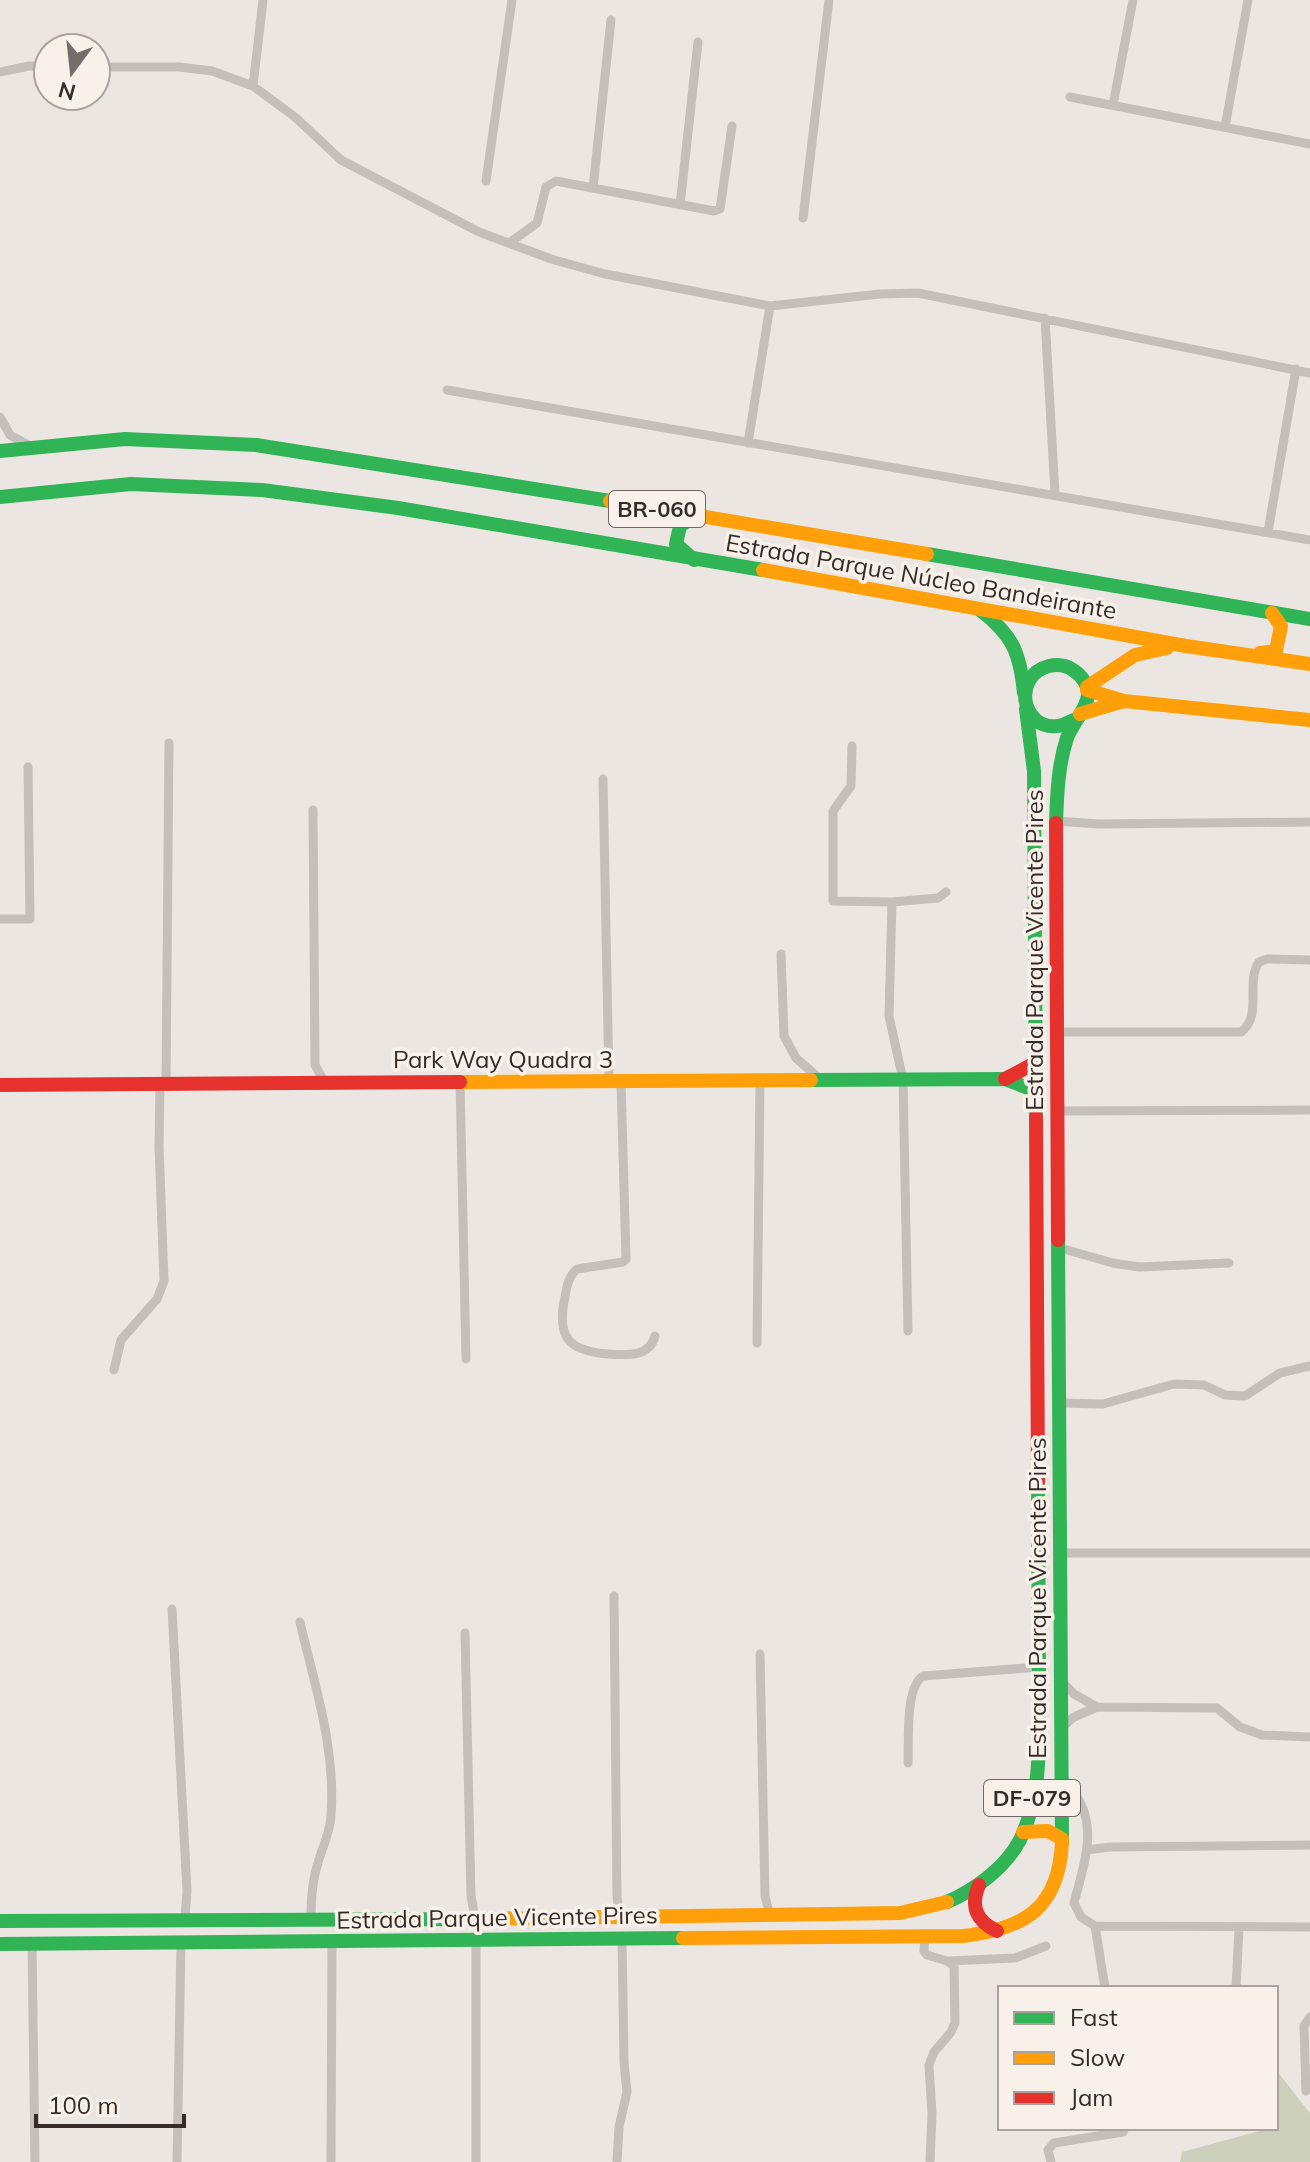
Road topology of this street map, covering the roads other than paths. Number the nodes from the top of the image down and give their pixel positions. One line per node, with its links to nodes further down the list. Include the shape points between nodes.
1 (263, 0): 11 (street)
2 (512, 0): 17 (street)
3 (829, 0): 20 (street)
4 (1133, 0): 13 (street)
5 (1248, 0): 15 (street)
6 (611, 20): 18 (street)
7 (698, 42): 19 (street)
8 (32, 66): 10 (street)
9 (112, 67): 11 (street, via 212,71)
10 (0, 72)
11 (253, 86): 21 (street, via 341,160)
12 (1070, 97): 13 (street)
13 (1113, 105): 15 (street)
14 (732, 126): 19 (street, via 720,209)
15 (1225, 127): 16 (street)
16 (1310, 144)
17 (486, 181)
18 (593, 188): 19 (street); 21 (street, via 556,181 546,187 537,223)
19 (680, 205)
20 (803, 218)
21 (509, 243): 22 (street, via 605,274)
22 (770, 306): 23 (street, via 918,293); 28 (street)
23 (1045, 318): 24 (street); 31 (street)
24 (1296, 369): 25 (street); 34 (street)
25 (1310, 373)
26 (447, 390): 28 (street)
27 (0, 417): 29 (street, via 10,435)
28 (748, 443): 31 (street)
29 (31, 446): 30 (main road, Estrada Parque Núcleo Bandeirante / BR-060); 33 (main road, Estrada Parque Núcleo Bandeirante / BR-060, via 125,439 256,445)
30 (0, 451)
31 (1055, 494): 34 (street)
32 (0, 497): 36 (main road, Estrada Parque Núcleo Bandeirante / BR-060, via 131,484 262,490)
33 (696, 515): 36 (main road, via 680,526 676,544); 38 (main road, Estrada Parque Núcleo Bandeirante / BR-060)
34 (1268, 532): 35 (street)
35 (1310, 540)
36 (694, 560): 37 (main road, Estrada Parque Núcleo Bandeirante / BR-060)
37 (976, 607): 40 (main road, Estrada Parque Núcleo Bandeirante / BR-060); 44 (main road, Estrada Parque Vicente Pires, via 1014,642)
38 (1272, 613): 39 (main road, Estrada Parque Núcleo Bandeirante / BR-060); 41 (main road, via 1281,626 1276,651)
39 (1310, 619)
40 (1186, 646): 41 (main road, Estrada Parque Núcleo Bandeirante / BR-060); 43 (main road, via 1135,655)
41 (1251, 654): 42 (main road, Estrada Parque Núcleo Bandeirante / BR-060)
42 (1310, 664)
43 (1087, 688): 44 (main road, via 1071,668 1050,665 1035,672); 45 (main road); 47 (main road, Estrada Parque Vicente Pires / DF-079, via 1086,706)
44 (1024, 693): 46 (main road, Estrada Parque Vicente Pires / DF-079)
45 (1124, 701): 47 (main road); 48 (main road)
46 (1026, 708): 47 (main road, via 1044,725 1060,726); 62 (main road, Estrada Parque Vicente Pires / DF-079, via 1034,771)
47 (1077, 717): 54 (main road, Estrada Parque Vicente Pires / DF-079, via 1063,748)
48 (1310, 720)
49 (169, 743): 72 (street)
50 (852, 746): 57 (street, via 851,786 833,811 833,901)
51 (28, 767): 58 (street, via 30,919)
52 (603, 779): 69 (street)
53 (313, 810): 63 (street)
54 (1056, 821): 55 (street); 61 (main road, Estrada Parque Vicente Pires / DF-079)
55 (1310, 822)
56 (946, 892): 57 (street, via 938,898)
57 (892, 902): 67 (street, via 889,1016)
58 (0, 919)
59 (781, 954): 66 (street, via 784,1036 796,1058)
60 (1310, 960): 61 (street, via 1259,962 1252,976 1252,1017 1241,1032)
61 (1056, 1032): 76 (main road, Estrada Parque Vicente Pires / DF-079)
62 (1035, 1063): 64 (main road, Park Way Quadra 3); 74 (main road, Estrada Parque Vicente Pires / DF-079)
63 (315, 1065): 70 (street); 71 (street)
64 (1005, 1079): 67 (main road, Park Way Quadra 3); 74 (main road, via 1028,1088)
65 (760, 1080): 66 (main road, Park Way Quadra 3); 69 (main road, Park Way Quadra 3); 81 (street)
66 (821, 1080): 67 (main road, Park Way Quadra 3)
67 (903, 1080): 79 (street)
68 (460, 1081): 69 (main road, Park Way Quadra 3); 71 (main road, Park Way Quadra 3); 83 (street)
69 (615, 1082): 80 (street, via 626,1259 572,1273 564,1324 567,1338 587,1353 634,1355 646,1351)
70 (306, 1083): 71 (main road, Park Way Quadra 3); 72 (main road, Park Way Quadra 3)
71 (325, 1083)
72 (163, 1084): 73 (main road, Park Way Quadra 3); 86 (street, via 159,1146 164,1281 157,1299 121,1340)
73 (0, 1085)
74 (1037, 1098): 84 (main road, Estrada Parque Vicente Pires / DF-079)
75 (1310, 1110): 76 (street)
76 (1056, 1111): 77 (main road, Estrada Parque Vicente Pires / DF-079)
77 (1060, 1248): 78 (street, via 1139,1267); 82 (main road, Estrada Parque Vicente Pires / DF-079)
78 (1229, 1263)
79 (908, 1331)
80 (655, 1336)
81 (757, 1343)
82 (1060, 1358): 84 (main road, via 1047,1364); 87 (main road, Estrada Parque Vicente Pires / DF-079)
83 (466, 1359)
84 (1039, 1359): 95 (main road, Estrada Parque Vicente Pires / DF-079)
85 (1310, 1366): 87 (street, via 1280,1373 1245,1396 1225,1395 1204,1385 1174,1384 1103,1404)
86 (114, 1370)
87 (1059, 1403): 88 (main road, Estrada Parque Vicente Pires / DF-079)
88 (1061, 1553): 89 (street); 96 (main road, Estrada Parque Vicente Pires / DF-079)
89 (1310, 1553)
90 (614, 1596): 110 (street)
91 (172, 1609): 111 (street)
92 (300, 1622): 108 (street, via 322,1708 331,1791 331,1817 317,1866)
93 (465, 1633): 109 (street)
94 (760, 1654): 107 (street, via 765,1896)
95 (1039, 1667): 100 (street, via 917,1680); 102 (main road, Estrada Parque Vicente Pires / DF-079, via 1035,1782)
96 (1061, 1681): 97 (street); 98 (main road, Estrada Parque Vicente Pires / DF-079)
97 (1097, 1707): 98 (street); 99 (street, via 1217,1708 1240,1727 1262,1735)
98 (1061, 1728): 101 (main road, Estrada Parque Vicente Pires / DF-079)
99 (1310, 1737)
100 (908, 1763)
101 (1061, 1774): 103 (main road, Estrada Parque Vicente Pires / DF-079); 105 (street, via 1081,1805)
102 (1023, 1832): 103 (main road, via 1048,1831); 106 (main road, Estrada Parque Vicente Pires / DF-079, via 1007,1859)
103 (1062, 1839): 116 (main road, Estrada Parque Vicente Pires / DF-079, via 1054,1887 1030,1914)
104 (1310, 1845): 105 (street)
105 (1087, 1850): 113 (street, via 1074,1903 1081,1917)
106 (979, 1885): 107 (main road, Estrada Parque Vicente Pires / DF-079, via 918,1911); 116 (main road, via 975,1913 987,1928)
107 (770, 1916): 110 (main road, Estrada Parque Vicente Pires / DF-079)
108 (311, 1918): 109 (main road, Estrada Parque Vicente Pires / DF-079); 111 (main road, Estrada Parque Vicente Pires / DF-079)
109 (475, 1918): 110 (main road, Estrada Parque Vicente Pires / DF-079)
110 (620, 1918)
111 (185, 1919): 112 (main road, Estrada Parque Vicente Pires / DF-079)
112 (0, 1921)
113 (1095, 1926): 115 (street); 126 (street)
114 (1310, 1927): 115 (street)
115 (1239, 1928): 127 (street)
116 (997, 1931): 117 (main road, Estrada Parque Vicente Pires / DF-079)
117 (925, 1935): 118 (main road, Estrada Parque Vicente Pires / DF-079); 125 (street, via 927,1955)
118 (622, 1939): 119 (main road, Estrada Parque Vicente Pires / DF-079); 135 (street, via 627,2092)
119 (476, 1941): 121 (main road, Estrada Parque Vicente Pires / DF-079); 134 (street)
120 (181, 1942): 121 (main road, Estrada Parque Vicente Pires / DF-079); 122 (main road, Estrada Parque Vicente Pires / DF-079); 132 (street)
121 (332, 1942): 133 (street)
122 (32, 1943): 123 (main road, Estrada Parque Vicente Pires / DF-079); 131 (street)
123 (0, 1944)
124 (1046, 1946): 125 (street, via 1015,1958)
125 (947, 1961): 136 (street, via 955,1972 956,2015 954,2028 929,2065)
126 (1105, 1986)
127 (1236, 1986)
128 (1310, 2017): 129 (street, via 1304,2026)
129 (1306, 2091)
130 (1124, 2130): 137 (street, via 1054,2143 1048,2150)
131 (35, 2162)
132 (177, 2162)
133 (331, 2162)
134 (476, 2162)
135 (617, 2162)
136 (930, 2162)
137 (1051, 2162)

